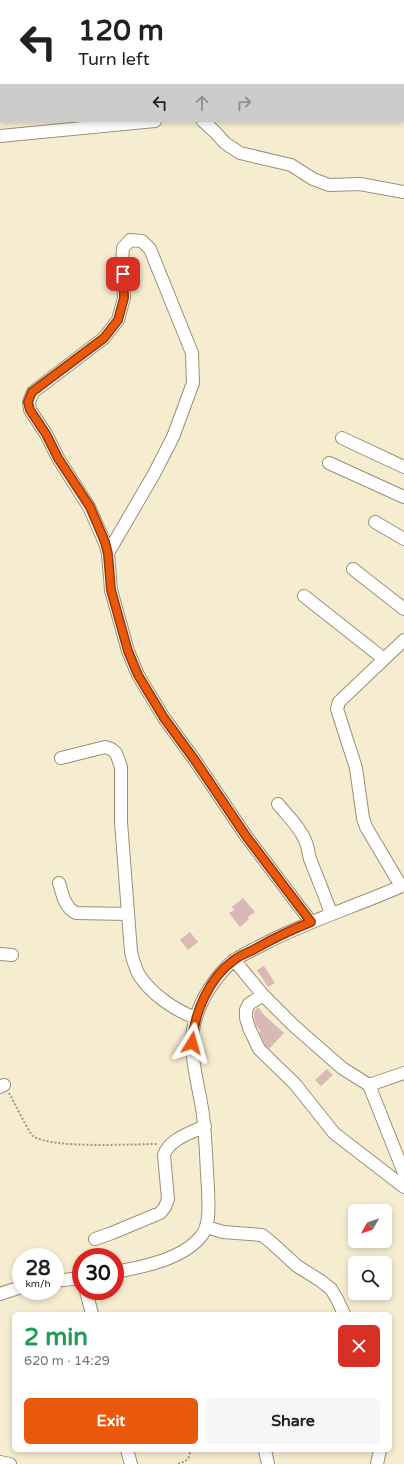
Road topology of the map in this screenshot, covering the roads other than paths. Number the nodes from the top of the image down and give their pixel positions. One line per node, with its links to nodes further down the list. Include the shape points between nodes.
1 (145, 122): 3 (street)
2 (204, 122): 4 (street, via 225,143 240,153 291,165 313,179 329,185 360,184)
3 (0, 136)
4 (404, 192)
5 (342, 438): 7 (street)
6 (328, 463): 8 (street)
7 (404, 467)
8 (404, 497)
9 (375, 522): 10 (street)
10 (404, 539)
11 (108, 554): 11 (street, via 173,437 193,383 192,353 150,249 142,242 130,240 123,248 124,298 118,320 104,338 32,392 28,402 30,410 58,458 90,507); 23 (street, via 111,590 126,645 138,675 164,718 246,836)
12 (354, 569): 14 (street)
13 (304, 596): 16 (street)
14 (404, 609)
15 (404, 640): 16 (street)
16 (384, 659): 20 (street, via 339,702 337,709 356,768 366,827)
17 (61, 758): 21 (street, via 105,747 116,753 120,767)
18 (278, 804): 22 (street, via 304,838)
19 (59, 883): 21 (street, via 66,905 76,913)
20 (403, 886): 22 (street)
21 (128, 914): 26 (street, via 131,952 139,975 163,1000)
22 (331, 914): 23 (street)
23 (311, 922): 24 (street)
24 (234, 960): 25 (street); 26 (street, via 212,985)
25 (263, 995): 28 (street, via 321,1051 342,1068); 31 (street, via 249,1004 246,1010 249,1028 259,1049 295,1084 334,1133)
26 (196, 1018): 29 (street, via 192,1052)
27 (404, 1074): 28 (street)
28 (370, 1084): 30 (street)
29 (205, 1126): 32 (street); 33 (street, via 171,1144 166,1150 166,1207 160,1213)
30 (404, 1171)
31 (404, 1187)
32 (207, 1227): 34 (street, via 191,1246 170,1257 157,1263); 39 (street, via 223,1232 262,1235 297,1266 331,1289)
33 (95, 1239)
34 (124, 1270)
35 (12, 1290): 36 (street)
36 (0, 1294)
37 (88, 1300): 38 (street)
38 (91, 1312)
39 (343, 1312)
40 (128, 1452): 45 (street)
41 (265, 1452): 46 (street)
42 (380, 1452): 47 (street)
43 (0, 1462): 44 (street)
44 (10, 1464)
45 (131, 1464)
46 (268, 1464)
47 (377, 1464)

